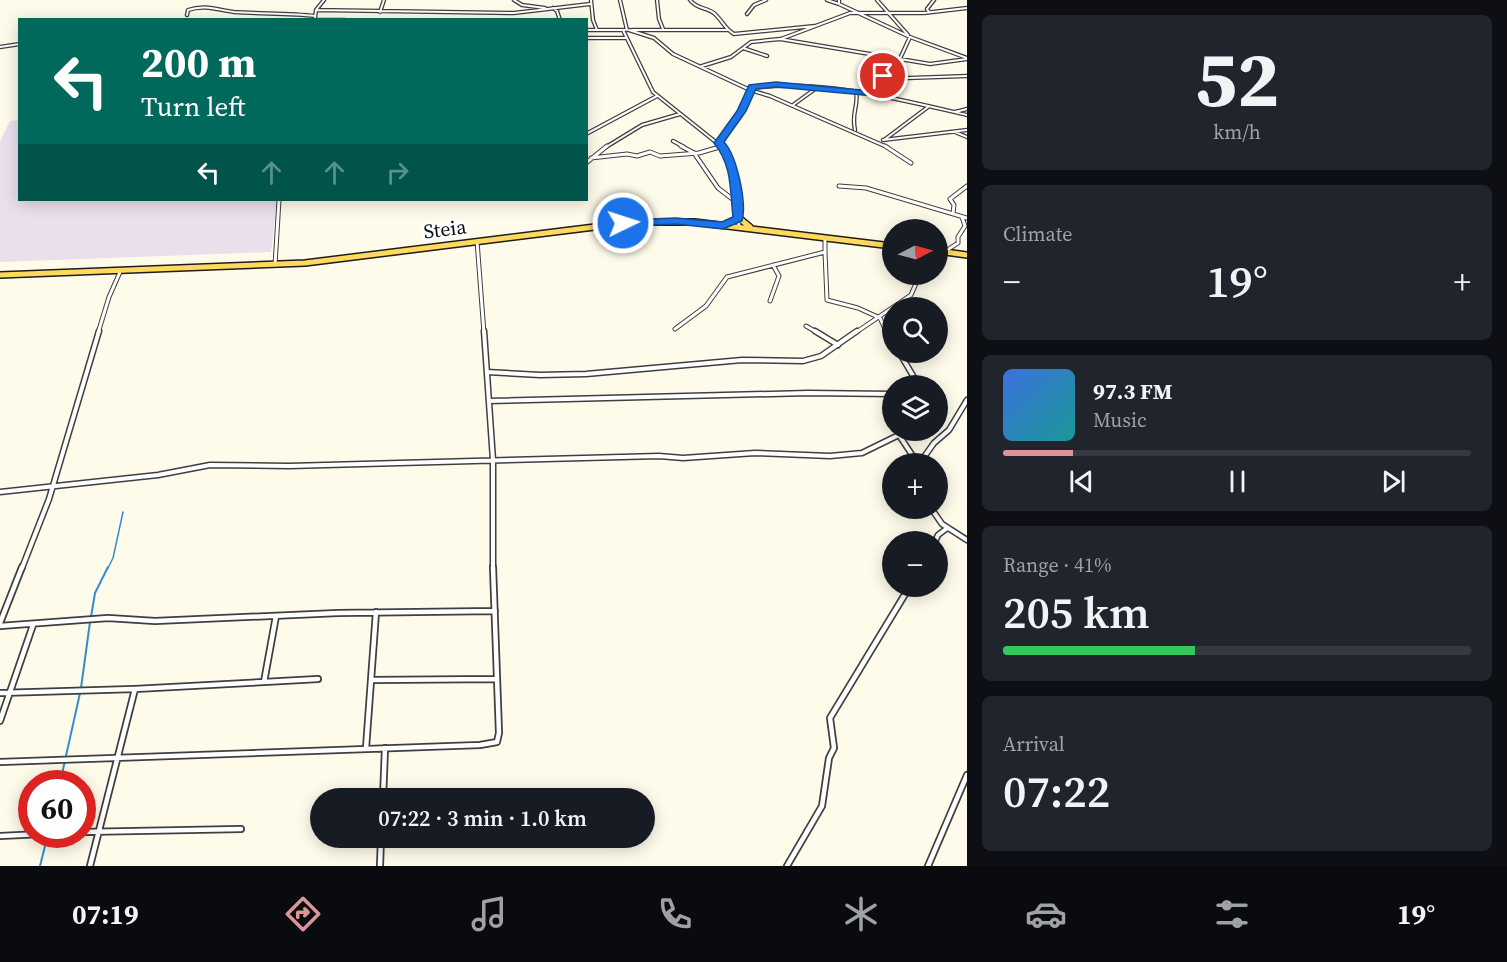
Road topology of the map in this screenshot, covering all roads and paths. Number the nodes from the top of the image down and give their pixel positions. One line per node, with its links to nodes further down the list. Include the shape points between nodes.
1 (324, 0): 16 (street)
2 (384, 0): 17 (street)
3 (514, 0): 14 (street, via 522,5)
4 (620, 0): 29 (street)
5 (657, 0): 26 (street)
6 (690, 0): 30 (street, via 694,6 715,13)
7 (766, 0): 21 (street, via 754,5)
8 (826, 0): 13 (street)
9 (839, 0): 13 (street)
10 (877, 0): 20 (street)
11 (934, 0): 18 (street)
12 (591, 2): 14 (street); 28 (street)
13 (839, 4): 19 (street)
14 (551, 8): 17 (street, via 493,13); 24 (street)
15 (967, 8): 18 (street)
16 (316, 10): 17 (street); 23 (street)
17 (380, 12)
18 (929, 12): 20 (street)
19 (858, 13): 20 (street); 25 (street); 31 (street)
20 (887, 13): 31 (street)
21 (747, 14)
22 (187, 15): 23 (street, via 188,9 200,6)
23 (314, 18)
24 (559, 18)
25 (817, 26): 30 (street, via 734,34); 34 (street)
26 (663, 29): 29 (street); 30 (street)
27 (588, 30): 28 (street)
28 (597, 30): 29 (street)
29 (626, 30): 33 (street); 41 (street, via 654,39 673,54)
30 (727, 30)
31 (910, 37): 39 (street); 40 (street)
32 (588, 38): 33 (street)
33 (625, 38): 48 (street)
34 (780, 39): 37 (street, via 757,40); 40 (street)
35 (18, 44): 36 (street)
36 (0, 47)
37 (742, 47): 38 (street); 41 (street, via 731,57)
38 (767, 56)
39 (967, 58): 40 (street, via 938,64)
40 (899, 60): 43 (street)
41 (701, 66): 45 (street)
42 (967, 76): 43 (street)
43 (880, 79): 47 (street, via 870,83)
44 (816, 89): 45 (street, via 772,85); 46 (street); 49 (street)
45 (750, 90): 49 (street); 62 (street, via 742,111)
46 (856, 93): 47 (street); 55 (street, via 858,100 852,116)
47 (864, 93): 50 (street)
48 (657, 96): 53 (street); 58 (street)
49 (792, 105): 55 (street)
50 (929, 106): 52 (street); 61 (street)
51 (967, 109): 52 (street)
52 (955, 112): 54 (street)
53 (681, 114): 62 (street); 65 (street, via 646,122)
54 (967, 115)
55 (855, 130): 61 (street)
56 (967, 130): 57 (street)
57 (954, 132): 59 (street); 61 (street)
58 (588, 133)
59 (967, 136)
60 (673, 141): 64 (street)
61 (881, 141): 67 (street)
62 (719, 143): 63 (street)
63 (723, 146): 64 (street); 71 (street, via 732,164)
64 (694, 153): 65 (street, via 660,156 650,152); 71 (street, via 718,188)
65 (591, 158): 66 (street)
66 (588, 161)
67 (911, 163)
68 (839, 186): 72 (street, via 867,188)
69 (967, 186): 72 (street, via 950,200)
70 (279, 201): 87 (street)
71 (736, 201): 74 (street)
72 (953, 213): 73 (street)
73 (962, 216): 75 (street); 82 (street, via 965,226 957,243)
74 (739, 218): 76 (main road); 77 (street); 78 (main road)
75 (967, 218)
76 (723, 225): 77 (main road, Steia); 80 (main road, Steia, via 635,222)
77 (739, 227): 78 (main road, Steia)
78 (752, 228): 79 (main road, Steia)
79 (825, 238): 81 (main road, Steia); 83 (street)
80 (477, 241): 87 (main road, Steia); 97 (street)
81 (882, 245)
82 (948, 250)
83 (825, 252): 86 (street); 92 (street, via 827,300)
84 (948, 252): 85 (main road)
85 (967, 255)
86 (773, 265): 91 (street, via 778,276); 95 (street, via 726,277 706,306)
87 (275, 266): 88 (main road, Steia)
88 (120, 272): 89 (main road, Steia); 104 (street)
89 (0, 275)
90 (915, 285): 92 (street, via 911,295)
91 (770, 301)
92 (877, 317): 94 (street); 96 (street)
93 (806, 326): 96 (street)
94 (882, 326)
95 (675, 329)
96 (838, 345): 97 (street, via 803,361 742,360 586,374)
97 (487, 372): 100 (street)
98 (882, 394): 100 (street)
99 (967, 400): 102 (street, via 949,430)
100 (489, 401): 103 (street)
101 (887, 441): 103 (street, via 862,453 841,455 755,453 683,458)
102 (926, 453)
103 (493, 460): 104 (street, via 210,465); 111 (street)
104 (52, 488): 105 (street); 114 (street)
105 (0, 492)
106 (939, 519): 107 (street)
107 (946, 529): 108 (street); 109 (street)
108 (944, 531)
109 (967, 540)
110 (903, 597): 138 (street, via 830,718 834,748 822,806)
111 (495, 611): 112 (street); 116 (street)
112 (376, 612): 113 (street); 118 (street)
113 (276, 616): 115 (street, via 155,621 108,618); 119 (street)
114 (0, 625): 115 (street)
115 (33, 625): 122 (street)
116 (496, 679): 118 (street); 125 (street, via 497,742)
117 (318, 680): 119 (street)
118 (372, 680): 124 (street)
119 (264, 682): 120 (street)
120 (135, 690): 122 (street); 126 (street)
121 (0, 693): 122 (street)
122 (10, 693): 123 (street)
123 (0, 721)
124 (366, 748): 125 (street); 126 (street)
125 (385, 748): 129 (street)
126 (118, 756): 127 (street); 132 (street)
127 (0, 762)
128 (967, 774): 139 (street)
129 (383, 788)
130 (241, 829): 132 (street)
131 (96, 831): 132 (street)
132 (99, 831): 136 (street)
133 (18, 835): 134 (street)
134 (0, 836)
135 (381, 848): 137 (street)
136 (90, 866)
137 (380, 866)
138 (787, 866)
139 (928, 866)

